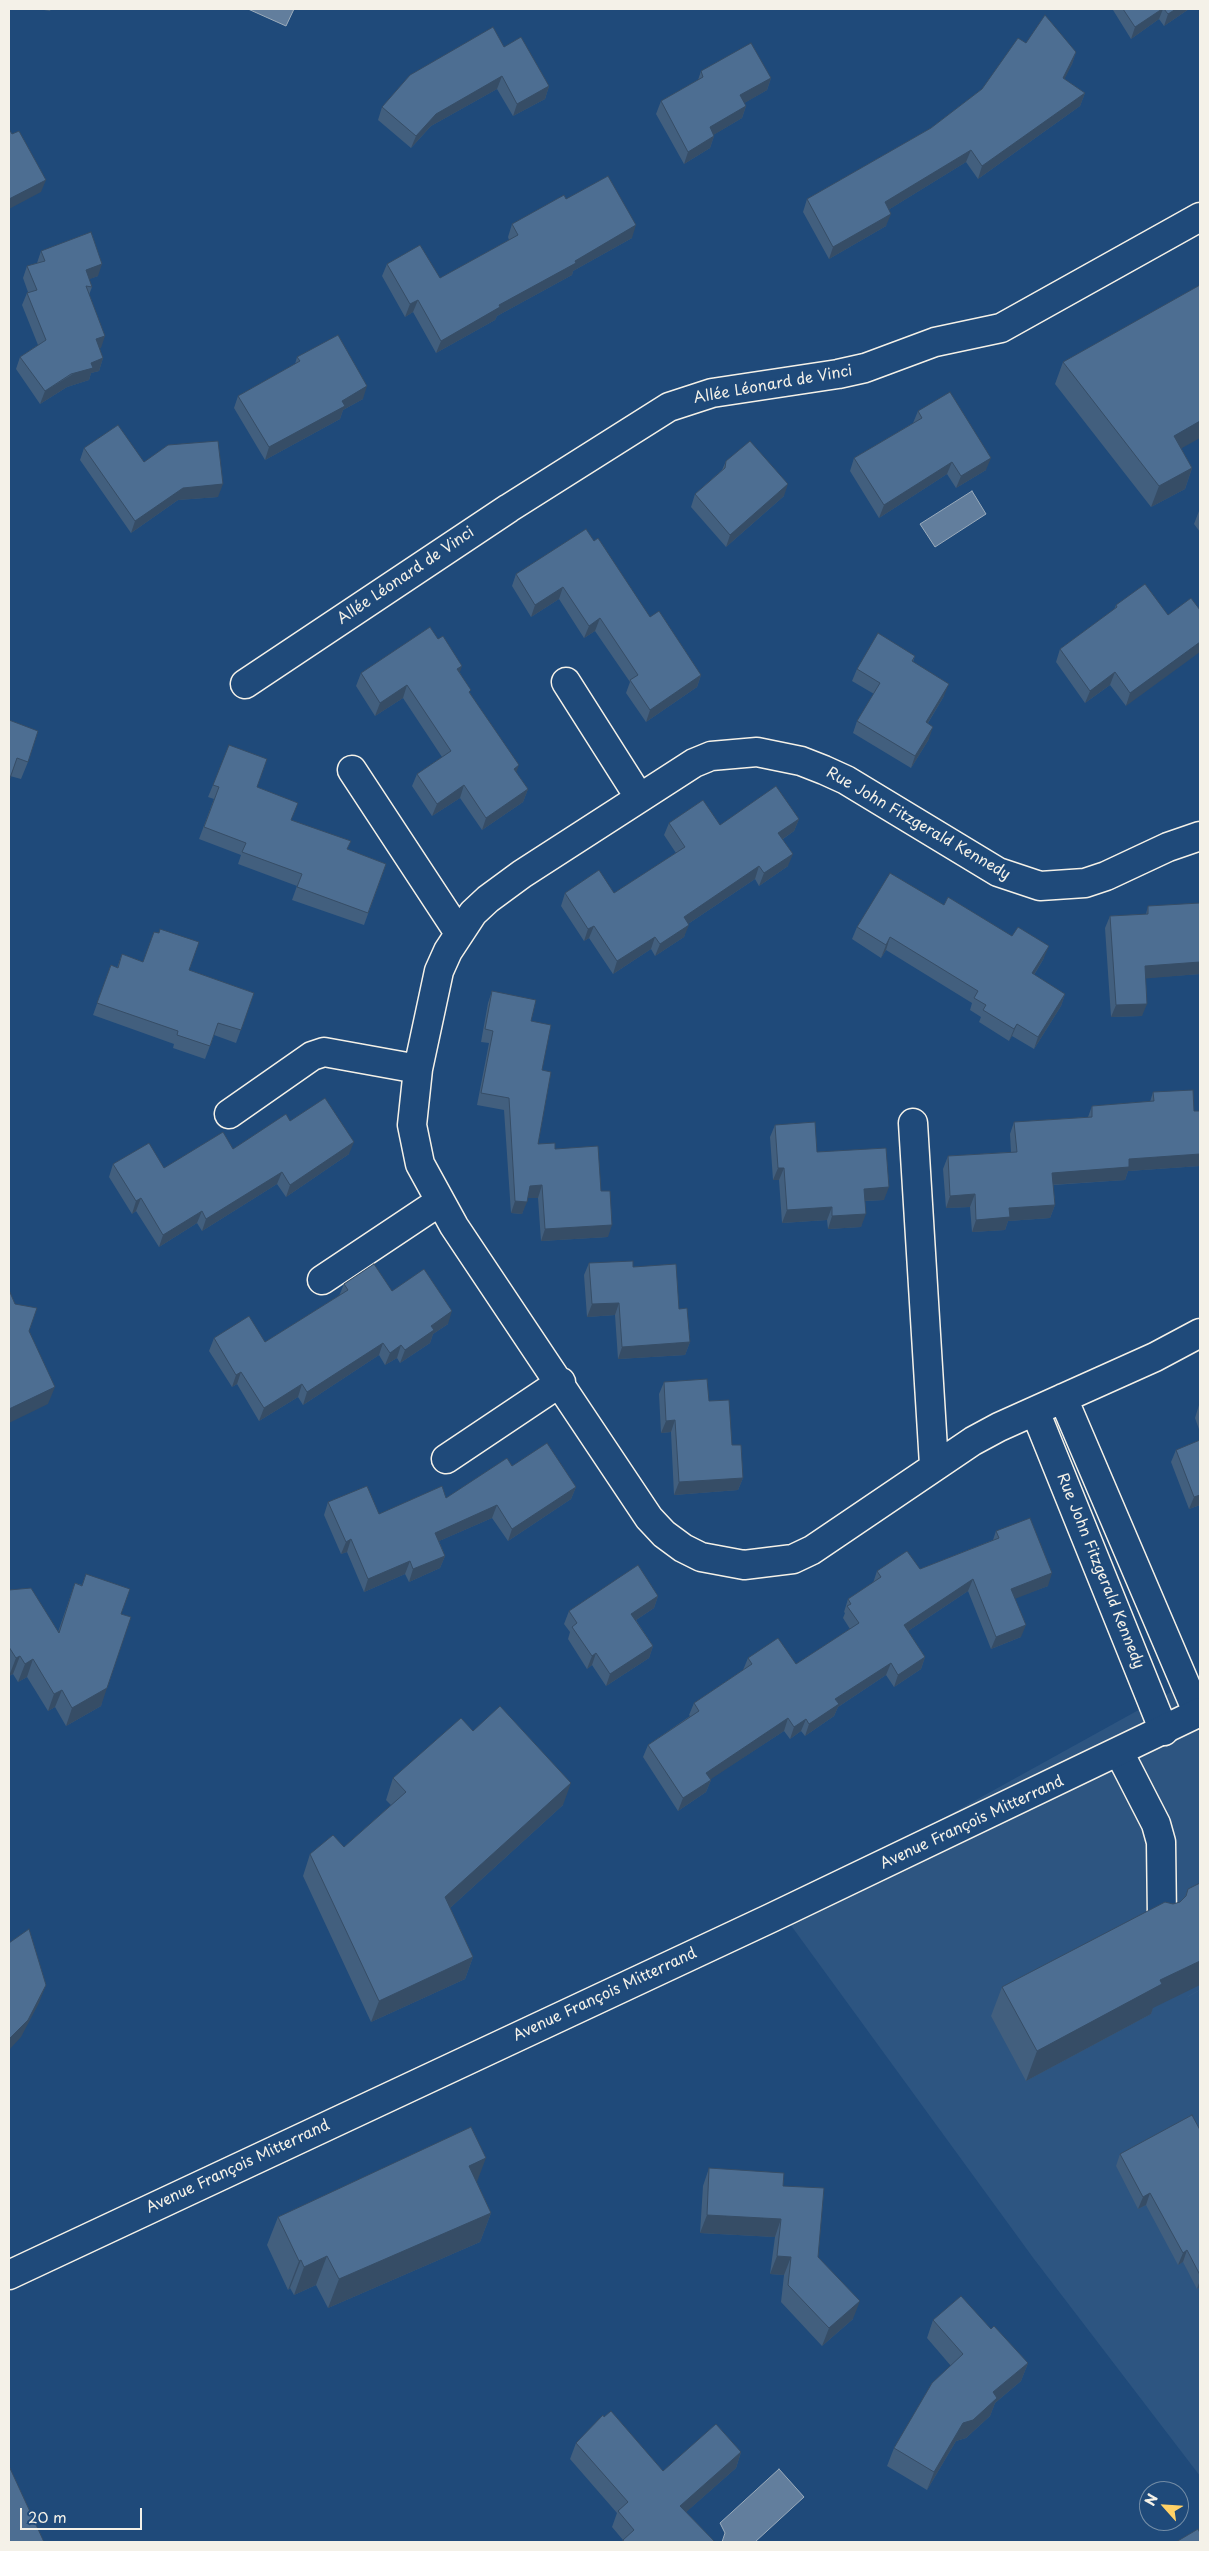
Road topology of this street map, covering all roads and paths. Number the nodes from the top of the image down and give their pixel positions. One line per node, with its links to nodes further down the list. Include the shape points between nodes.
1 (1200, 218): 3 (street, Allée Léonard de Vinci, via 1001,328 936,342 865,368 712,393 669,407 509,508)
2 (566, 682): 5 (street)
3 (246, 684)
4 (352, 770): 7 (street)
5 (639, 797): 6 (street, Rue John Fitzgerald Kennedy, via 711,756 756,752 778,755 846,780 998,872 1040,886 1085,883); 7 (street, Rue John Fitzgerald Kennedy, via 500,890 473,914)
6 (1200, 836)
7 (459, 933): 8 (street, Rue John Fitzgerald Kennedy, via 439,971)
8 (418, 1069): 9 (street, via 324,1052 312,1056); 11 (street, Rue John Fitzgerald Kennedy, via 413,1100 414,1142 420,1164)
9 (229, 1114)
10 (913, 1123): 18 (street)
11 (439, 1202): 12 (street); 14 (street, Rue John Fitzgerald Kennedy)
12 (322, 1280)
13 (1200, 1333): 15 (street, Rue John Fitzgerald Kennedy)
14 (560, 1382): 17 (street); 18 (street, Rue John Fitzgerald Kennedy, via 650,1518 664,1534 682,1548 722,1562 744,1565 793,1559 812,1550)
15 (1064, 1398): 16 (street, Rue John Fitzgerald Kennedy); 19 (street)
16 (1036, 1411): 18 (street, Rue John Fitzgerald Kennedy, via 999,1427); 20 (street, Rue John Fitzgerald Kennedy)
17 (446, 1459)
18 (934, 1465)
19 (1199, 1713): 20 (street, Avenue François Mitterrand)
20 (1164, 1731): 21 (street, Avenue François Mitterrand)
21 (1119, 1752): 22 (street, via 1156,1824 1161,1842); 23 (street, Avenue François Mitterrand)
22 (1162, 1918)
23 (9, 2275)

